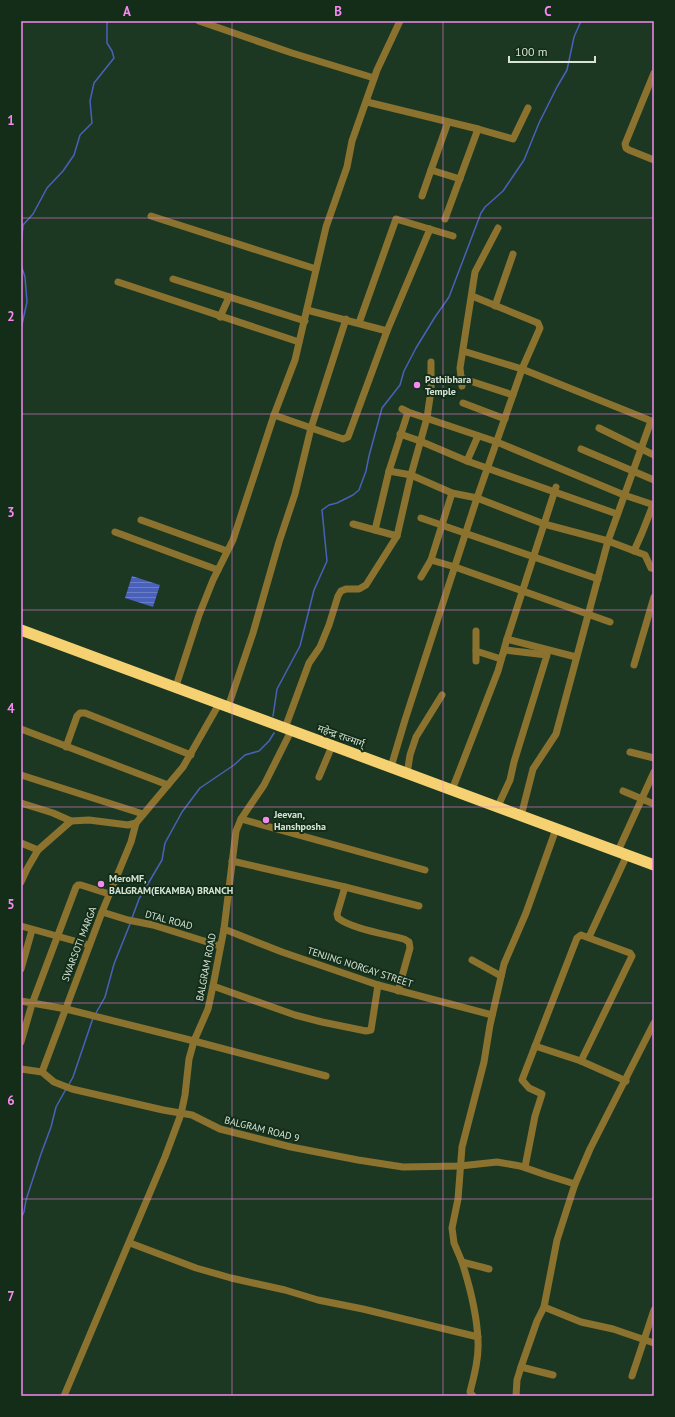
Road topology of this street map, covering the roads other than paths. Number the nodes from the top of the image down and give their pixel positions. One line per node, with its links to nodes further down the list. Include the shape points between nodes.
1 (199, 21): 4 (street)
2 (400, 21): 4 (street)
3 (654, 73): 9 (street, via 625,144 629,150)
4 (374, 78): 5 (street)
5 (367, 102): 7 (street); 19 (street, via 352,141 347,167 326,227)
6 (528, 108): 8 (street, via 513,139)
7 (448, 122): 8 (street); 10 (street)
8 (478, 129): 11 (street)
9 (654, 160)
10 (431, 170): 11 (street); 12 (street)
11 (460, 179): 14 (street)
12 (422, 196)
13 (151, 216): 19 (street)
14 (445, 219)
15 (498, 228): 22 (street, via 475,272)
16 (430, 229): 17 (street); 29 (street, via 396,219); 30 (street)
17 (454, 236)
18 (513, 254): 24 (street)
19 (316, 269): 25 (street)
20 (173, 279): 23 (street)
21 (118, 282): 26 (street)
22 (472, 296): 24 (street); 32 (street)
23 (229, 297): 26 (street); 28 (street)
24 (495, 306): 34 (street, via 539,324 540,328)
25 (307, 310): 27 (street); 28 (street)
26 (220, 317): 31 (street)
27 (346, 319): 29 (street); 43 (street)
28 (304, 321): 31 (street)
29 (360, 323): 30 (street)
30 (387, 331): 43 (street, via 348,437 343,439)
31 (299, 342): 39 (street, via 295,360)
32 (463, 351): 34 (street); 35 (street)
33 (431, 362): 40 (street)
34 (522, 370): 37 (street); 42 (street)
35 (461, 378): 36 (street); 37 (street)
36 (462, 386)
37 (513, 396): 41 (street)
38 (463, 403): 41 (street)
39 (274, 415): 43 (street); 74 (street)
40 (427, 418): 45 (street, via 405,410); 46 (street); 47 (street)
41 (505, 419): 48 (street)
42 (652, 422): 50 (street)
43 (311, 428): 98 (street, via 295,494 257,620)
44 (599, 428): 50 (street)
45 (400, 434): 47 (street); 54 (street)
46 (478, 436): 48 (street); 52 (street)
47 (420, 441): 52 (street); 56 (street)
48 (497, 442): 53 (street); 60 (street)
49 (581, 449): 55 (street)
50 (641, 449): 51 (street); 55 (street)
51 (654, 455)
52 (467, 461): 53 (street)
53 (489, 468): 58 (street); 61 (street)
54 (389, 471): 56 (street); 69 (street)
55 (633, 471): 57 (street); 60 (street)
56 (410, 475): 59 (street); 72 (street)
57 (654, 480)
58 (555, 489): 63 (street); 67 (street)
59 (452, 493): 61 (street); 68 (street)
60 (624, 495): 62 (street); 63 (street)
61 (478, 498): 67 (street); 71 (street)
62 (653, 505): 75 (street)
63 (617, 514): 73 (street)
64 (421, 518): 68 (street)
65 (141, 520): 74 (street)
66 (353, 524): 69 (street)
67 (544, 524): 73 (street); 76 (street)
68 (441, 525): 71 (street); 77 (street)
69 (375, 530): 72 (street)
70 (115, 532): 80 (street)
71 (466, 533): 76 (street); 78 (street)
72 (397, 536): 100 (street, BALGRAM ROAD, via 366,585 359,589 346,589 338,596 320,647 309,662)
73 (608, 541): 75 (street); 82 (street)
74 (227, 551): 80 (street)
75 (634, 551): 79 (street, via 645,555)
76 (533, 557): 82 (street); 83 (street)
77 (431, 560): 78 (street); 81 (street)
78 (455, 567): 83 (street); 106 (street)
79 (654, 569)
80 (218, 570): 96 (street, via 199,616)
81 (421, 577)
82 (598, 579): 85 (street)
83 (523, 591): 85 (street); 89 (street)
84 (654, 597): 94 (street)
85 (588, 614): 86 (street); 91 (street)
86 (610, 622)
87 (21, 630): 96 (highway, महेन्द्र राज्मार्ग्)
88 (476, 631): 90 (street)
89 (507, 639): 91 (street); 92 (street)
90 (476, 652): 92 (street); 93 (street)
91 (576, 656): 119 (street, via 556,734 533,769)
92 (501, 659): 95 (street)
93 (476, 661)
94 (634, 665)
95 (498, 671): 112 (street); 117 (street, via 505,650 547,655 510,780)
96 (176, 686): 98 (highway, महेन्द्र राज्मार्ग्)
97 (442, 696): 108 (street, via 416,738)
98 (224, 706): 100 (highway, महेन्द्र राज्मार्ग्); 104 (street)
99 (21, 729): 102 (street)
100 (288, 730): 101 (highway, महेन्द्र राज्मार्ग्); 120 (street, BALGRAM ROAD, via 264,786)
101 (332, 746): 106 (highway, महेन्द्र राज्मार्ग्); 110 (street)
102 (66, 747): 104 (street, via 80,712); 111 (street)
103 (630, 752): 105 (street)
104 (191, 755): 111 (street)
105 (654, 758)
106 (391, 767): 108 (highway, महेन्द्र राज्मार्ग्)
107 (654, 772): 114 (street)
108 (407, 774): 112 (highway, महेन्द्र राज्मार्ग्)
109 (21, 775): 118 (street)
110 (319, 777)
111 (168, 786): 118 (street)
112 (452, 790): 117 (highway, महेन्द्र राज्मार्ग्)
113 (623, 791): 114 (street)
114 (642, 799): 116 (street); 126 (street)
115 (21, 803): 121 (street)
116 (654, 804)
117 (497, 808): 119 (highway, महेन्द्र राज्मार्ग्)
118 (143, 814): 122 (street)
119 (521, 816): 123 (highway, महेन्द्र राज्मार्ग्)
120 (241, 820): 127 (street, BALGRAM ROAD, via 236,831); 129 (street)
121 (71, 821): 122 (street, via 89,820 128,825); 125 (street)
122 (136, 822): 133 (street, SWARSOTI MARGA, via 131,842)
123 (556, 829): 126 (highway, महेन्द्र राज्मार्ग्); 145 (street)
124 (21, 843): 125 (street)
125 (38, 850): 130 (street)
126 (622, 853): 128 (highway, महेन्द्र राज्मार्ग्); 140 (street)
127 (232, 861): 132 (street); 137 (street, BALGRAM ROAD)
128 (654, 865)
129 (425, 870)
130 (23, 872): 131 (street)
131 (21, 882)
132 (345, 887): 134 (street); 148 (street, via 337,914 342,922 409,942 410,948)
133 (109, 894): 135 (street, SWARSOTI MARGA); 139 (street, via 78,885)
134 (419, 906)
135 (102, 912): 141 (street, SWARSOTI MARGA); 142 (street, DTAL ROAD)
136 (21, 926): 138 (street)
137 (224, 929): 142 (street, BALGRAM ROAD); 146 (street, TENJING NORGAY STREET)
138 (32, 930): 139 (street); 144 (street)
139 (57, 936): 141 (street); 150 (street)
140 (589, 938): 156 (street, via 581,935 577,938); 157 (street, via 630,953 632,958)
141 (89, 945): 151 (street, SWARSOTI MARGA)
142 (220, 946): 147 (street, BALGRAM ROAD)
143 (472, 960): 145 (street)
144 (21, 969)
145 (501, 976): 152 (street)
146 (378, 985): 147 (street, via 371,1030 366,1031 296,1015); 148 (street, TENJING NORGAY STREET)
147 (213, 986): 154 (street, BALGRAM ROAD, via 208,1009)
148 (398, 991): 152 (street, TENJING NORGAY STREET)
149 (21, 1001): 150 (street)
150 (32, 1004): 151 (street); 155 (street)
151 (66, 1009): 154 (street); 159 (street, SWARSOTI MARGA)
152 (492, 1015): 163 (street)
153 (654, 1023): 161 (street)
154 (194, 1041): 160 (street); 162 (street, BALGRAM ROAD)
155 (21, 1042)
156 (534, 1046): 157 (street); 164 (street, via 522,1080 529,1088 542,1094)
157 (581, 1061): 161 (street)
158 (21, 1069): 159 (street, BALGRAM ROAD 9)
159 (42, 1072): 162 (street, BALGRAM ROAD 9, via 49,1079 72,1089)
160 (326, 1076)
161 (626, 1081): 165 (street, via 590,1149)
162 (181, 1114): 163 (street, BALGRAM ROAD 9, via 192,1115 220,1129 242,1135 350,1158 403,1167); 166 (street, BALGRAM ROAD)
163 (460, 1166): 164 (street, BALGRAM ROAD 9, via 497,1162); 167 (street, via 458,1199 452,1228 454,1243)
164 (525, 1167): 165 (street, BALGRAM ROAD 9)
165 (575, 1184): 169 (street, via 557,1240)
166 (130, 1243): 171 (street, via 196,1268 231,1278); 177 (street, BALGRAM ROAD)
167 (462, 1262): 168 (street); 171 (street, via 467,1275)
168 (489, 1269)
169 (544, 1307): 172 (street, via 581,1322 613,1329); 174 (street)
170 (654, 1310): 172 (street)
171 (478, 1337): 178 (street, via 476,1372 470,1392)
172 (644, 1340): 173 (street); 176 (street)
173 (654, 1343)
174 (521, 1367): 175 (street); 179 (street)
175 (553, 1375)
176 (632, 1376)
177 (64, 1396)
178 (473, 1396)
179 (516, 1396)

